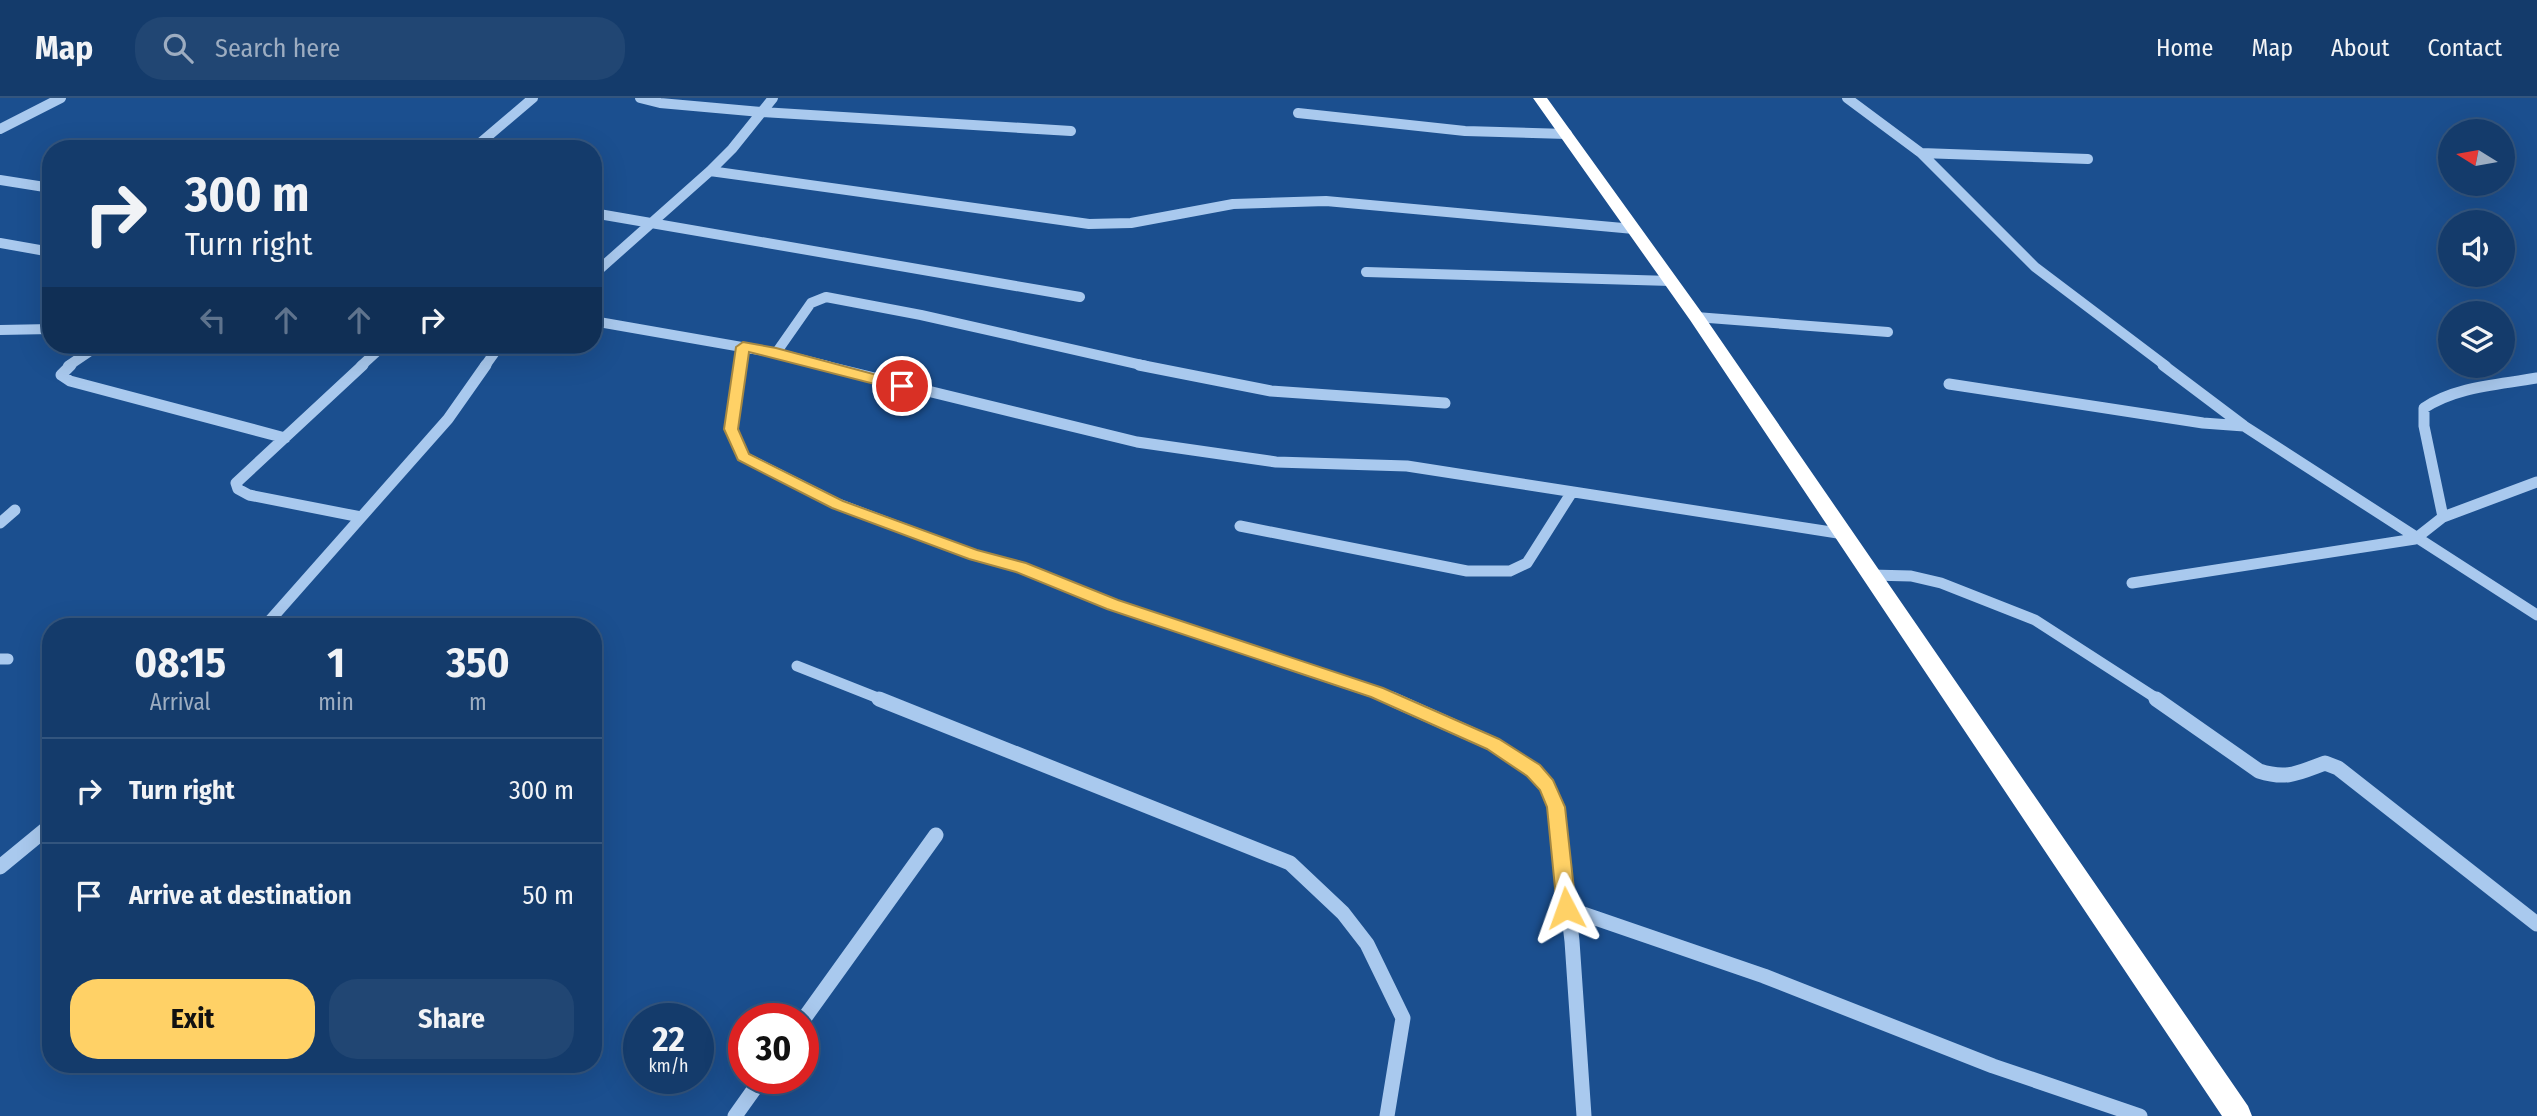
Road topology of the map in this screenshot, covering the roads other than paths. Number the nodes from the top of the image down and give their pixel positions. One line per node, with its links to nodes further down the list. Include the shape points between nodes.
1 (61, 98): 10 (street)
2 (533, 98): 13 (street)
3 (640, 98): 7 (street)
4 (773, 98): 8 (street)
5 (1540, 98): 12 (highway)
6 (1847, 98): 14 (street)
7 (660, 100): 8 (street)
8 (761, 111): 11 (street); 16 (street)
9 (1298, 113): 12 (street, via 1455,133)
10 (0, 129)
11 (1071, 131)
12 (1567, 134): 21 (highway)
13 (484, 140)
14 (1921, 153): 15 (street); 41 (street, via 2035,267)
15 (2088, 159)
16 (710, 171): 20 (street); 21 (street, via 1088,224 1131,223 1233,204 1326,201)
17 (0, 180): 18 (street)
18 (42, 187)
19 (602, 215): 20 (street)
20 (649, 225): 24 (street); 27 (street)
21 (1634, 229): 26 (highway)
22 (0, 243): 23 (street)
23 (42, 250)
24 (602, 267)
25 (1366, 272): 26 (street)
26 (1671, 281): 28 (highway)
27 (1080, 298)
28 (1696, 317): 32 (street); 50 (highway)
29 (602, 323): 33 (street)
30 (42, 329): 31 (street)
31 (0, 330)
32 (1888, 332)
33 (743, 347): 34 (street); 60 (street, via 731,429 744,457 838,504 962,551 1020,567 1112,605 1377,692 1493,744 1534,770 1556,807)
34 (776, 353): 40 (street, via 811,303 826,297 1271,391); 44 (street, via 1137,442 1276,462 1407,466)
35 (86, 354): 42 (street, via 61,375)
36 (374, 354): 42 (street)
37 (494, 354): 46 (street, via 448,419)
38 (2537, 378): 47 (street, via 2449,396 2424,408)
39 (1949, 384): 41 (street)
40 (1445, 404)
41 (2244, 426): 51 (street)
42 (285, 438): 46 (street, via 236,483 237,489)
43 (2537, 482): 47 (street)
44 (1572, 492): 49 (street, via 1538,550 1527,563 1510,571 1467,571); 50 (street)
45 (15, 510): 48 (street)
46 (361, 517): 55 (street)
47 (2443, 517): 51 (street)
48 (0, 523)
49 (1240, 526)
50 (1844, 534): 52 (highway)
51 (2415, 539): 53 (street); 54 (street)
52 (1871, 575): 61 (street, via 1911,576 1941,583 2035,620 2259,771 2279,777 2325,763 2338,768); 68 (highway)
53 (2132, 583)
54 (2537, 615)
55 (272, 618)
56 (797, 666): 65 (street, via 1290,863 1343,913 1367,944 1403,1018)
57 (42, 832): 59 (street)
58 (936, 835): 62 (street)
59 (0, 867)
60 (1566, 908): 66 (street); 67 (street, via 1764,976 1993,1066)
61 (2537, 924)
62 (815, 1003)
63 (751, 1094): 64 (street)
64 (735, 1116)
65 (1387, 1116)
66 (1584, 1116)
67 (2140, 1116)
68 (2238, 1116)

